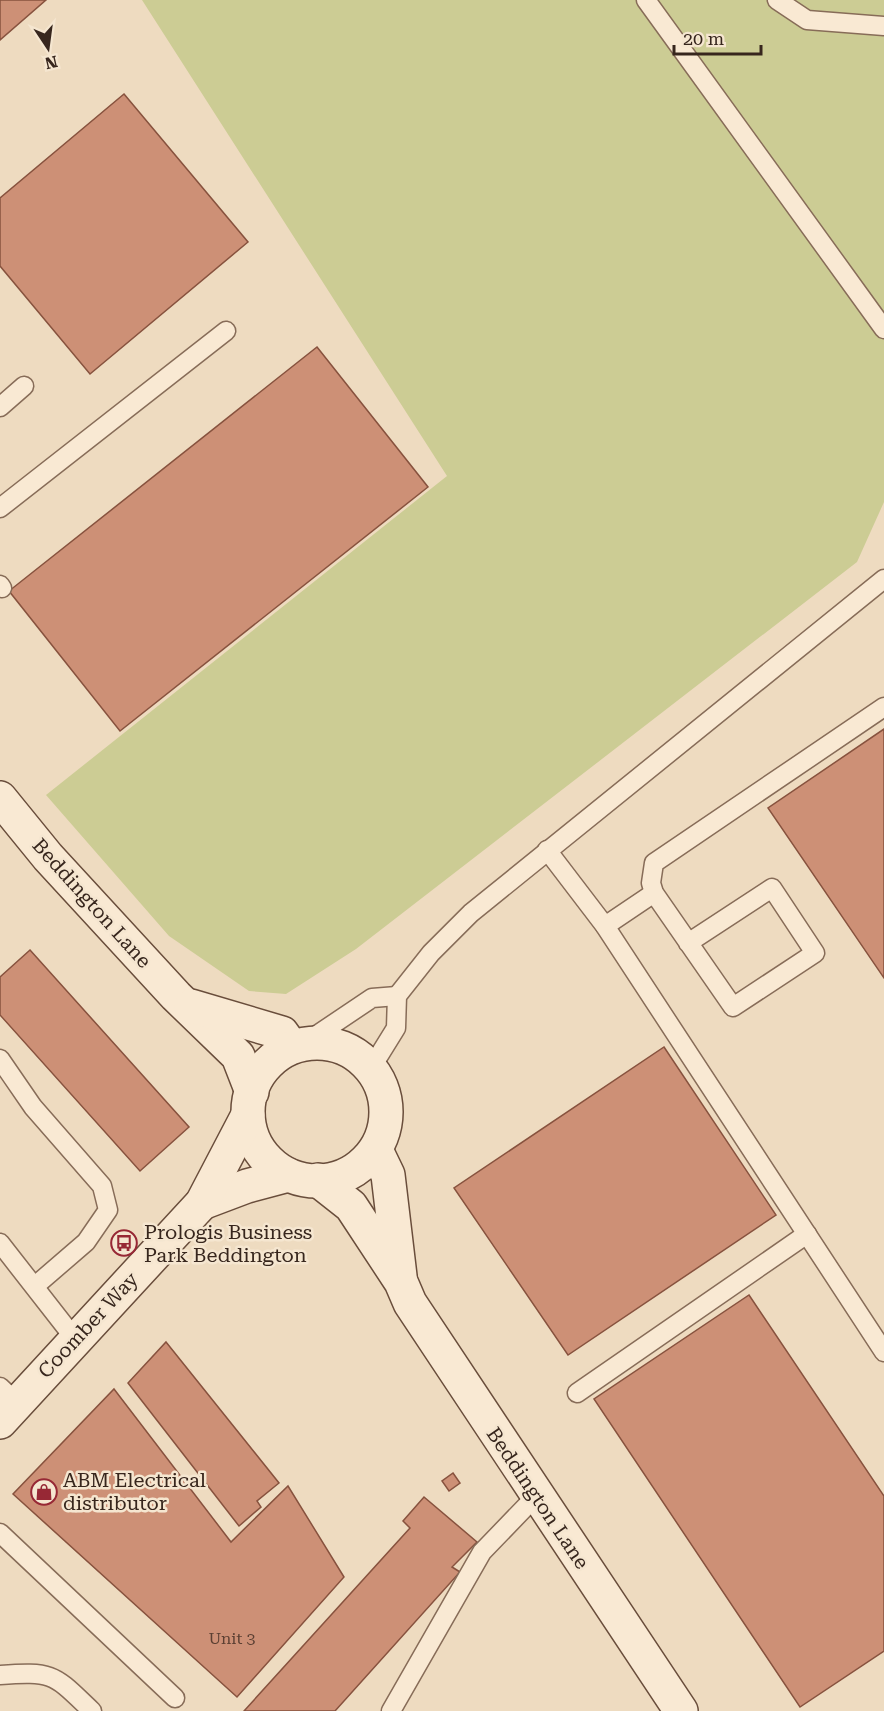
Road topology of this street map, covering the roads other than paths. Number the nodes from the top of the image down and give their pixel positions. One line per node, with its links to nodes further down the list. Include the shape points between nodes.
1 (646, 0): 4 (lane)
2 (777, 0): 3 (lane, via 807,20)
3 (884, 26)
4 (884, 329)
5 (226, 331): 8 (lane)
6 (24, 386): 7 (lane)
7 (0, 407)
8 (0, 508)
9 (884, 579): 12 (lane)
10 (884, 707): 13 (lane, via 654,863)
11 (0, 798): 17 (main road, Beddington Lane, via 56,865)
12 (547, 850): 14 (lane); 16 (lane, via 471,913 431,953)
13 (654, 893): 14 (lane); 15 (lane)
14 (605, 926): 25 (lane)
15 (688, 943): 15 (lane, via 732,1007 815,953 772,888)
16 (397, 996): 18 (lane, via 372,998); 20 (lane, via 396,1028)
17 (187, 1005): 18 (main road, via 282,1033); 21 (main road, Beddington Lane, via 237,1056)
18 (298, 1045): 20 (main road, via 336,1045 363,1060); 21 (main road, via 272,1059 253,1084)
19 (0, 1059): 28 (lane, via 33,1107 102,1186 108,1210 86,1242)
20 (370, 1070): 22 (main road, via 381,1083 387,1107)
21 (250, 1103): 23 (main road, Beddington Lane, via 257,1146 275,1167); 24 (main road, Coomber Way)
22 (376, 1150): 23 (main road, via 354,1173 329,1180); 27 (main road, Beddington Lane, via 388,1175)
23 (303, 1178): 24 (main road, Coomber Way); 27 (main road, Beddington Lane, via 351,1206)
24 (202, 1203): 29 (main road, Coomber Way)
25 (807, 1234): 30 (lane); 31 (lane)
26 (0, 1243): 28 (lane)
27 (401, 1282): 33 (main road, Beddington Lane, via 410,1303)
28 (35, 1286): 29 (lane)
29 (75, 1339): 32 (main road, Coomber Way)
30 (884, 1352)
31 (577, 1394)
32 (6, 1404)
33 (536, 1496): 37 (main road, Beddington Lane); 39 (lane, via 482,1552)
34 (0, 1533): 36 (lane)
35 (0, 1675): 38 (lane, via 33,1672 56,1677)
36 (175, 1698)
37 (671, 1707)
38 (92, 1711)
39 (391, 1711)

